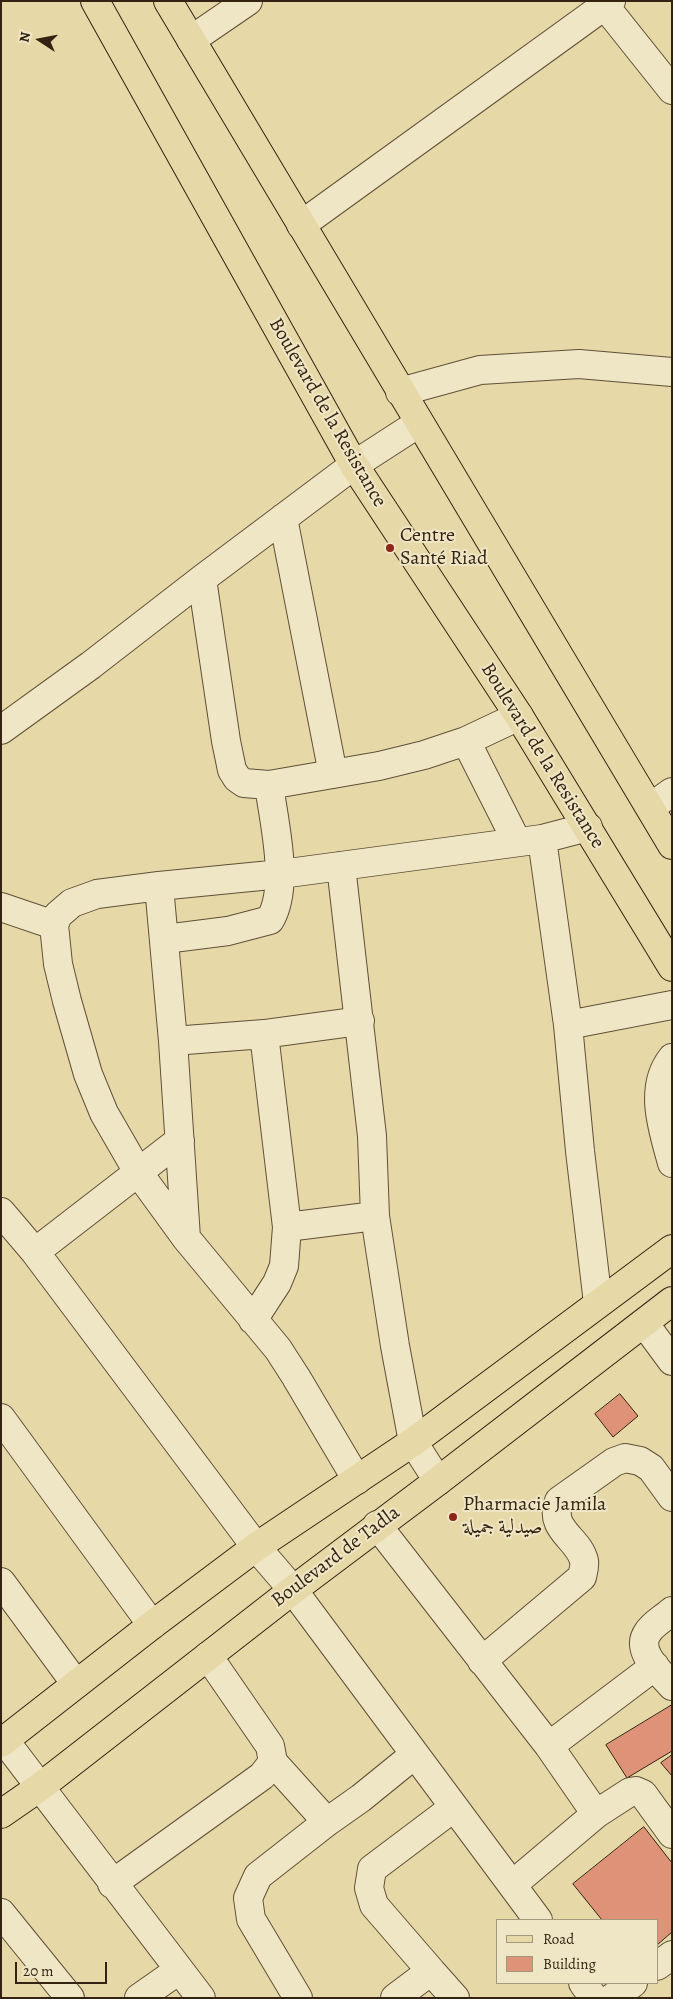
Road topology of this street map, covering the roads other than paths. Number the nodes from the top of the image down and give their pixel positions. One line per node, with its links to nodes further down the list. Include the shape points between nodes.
1 (95, 1): 11 (main road, Boulevard de la Resistance)
2 (168, 1): 5 (main road)
3 (248, 1): 5 (street)
4 (608, 3): 6 (street); 7 (street)
5 (191, 40): 7 (main road)
6 (672, 90)
7 (301, 225): 9 (main road)
8 (672, 372): 9 (street, via 579,364 480,370)
9 (400, 392): 10 (main road)
10 (419, 423): 11 (street); 19 (main road)
11 (354, 465): 12 (street); 14 (main road, Boulevard de la Resistance)
12 (283, 518): 13 (street); 17 (street)
13 (202, 579): 15 (street); 18 (street, via 232,770 244,783)
14 (520, 716): 16 (street); 20 (main road, Boulevard de la Resistance)
15 (1, 730)
16 (466, 741): 17 (street, via 406,760); 21 (street)
17 (333, 774): 18 (street)
18 (269, 784): 24 (street)
19 (661, 799): 22 (main road)
20 (588, 827): 21 (street); 29 (main road, Boulevard de la Resistance)
21 (529, 841): 23 (street); 32 (street)
22 (672, 845)
23 (341, 866): 24 (street); 31 (street)
24 (280, 874): 25 (street); 28 (street, via 280,897 270,920 228,931)
25 (159, 886): 27 (street, via 97,894 72,903 58,915); 28 (street)
26 (1, 907): 27 (street)
27 (54, 925): 38 (street, via 58,964 88,1074 104,1113)
28 (164, 938): 34 (street)
29 (672, 967)
30 (672, 1005): 32 (street)
31 (360, 1020): 33 (street); 40 (street, via 372,1136)
32 (568, 1025): 46 (street)
33 (264, 1034): 34 (street); 41 (street)
34 (173, 1040): 36 (street)
35 (672, 1058): 37 (street, via 664,1068 658,1092)
36 (180, 1140): 38 (street); 42 (street)
37 (672, 1163)
38 (138, 1172): 42 (street); 44 (street)
39 (1, 1212): 44 (street)
40 (375, 1216): 41 (street); 51 (street, via 394,1346)
41 (288, 1227): 47 (street, via 284,1266)
42 (186, 1238): 47 (street)
43 (672, 1249): 46 (main road)
44 (35, 1252): 56 (street)
45 (672, 1301): 48 (main road, Boulevard de Tadla)
46 (598, 1303): 51 (main road)
47 (253, 1320): 52 (street, via 278,1349)
48 (644, 1323): 49 (street); 53 (main road, Boulevard de Tadla)
49 (672, 1361)
50 (1, 1418): 60 (street)
51 (413, 1442): 52 (main road); 53 (street)
52 (357, 1480): 56 (main road)
53 (438, 1481): 55 (main road, Boulevard de Tadla)
54 (672, 1497): 62 (street, via 651,1468 640,1461 625,1458 614,1462 559,1501 557,1520 584,1559 582,1577)
55 (377, 1525): 57 (main road, Boulevard de Tadla); 62 (street)
56 (256, 1547): 57 (street); 60 (main road)
57 (293, 1590): 61 (main road, Boulevard de Tadla); 67 (street)
58 (4, 1593): 64 (street)
59 (672, 1611): 63 (street, via 644,1638 648,1656)
60 (152, 1625): 64 (main road)
61 (208, 1656): 68 (street, via 270,1746); 69 (main road, Boulevard de Tadla)
62 (482, 1661): 66 (street)
63 (663, 1676): 66 (street)
64 (76, 1684): 65 (main road)
65 (3, 1742): 69 (street)
66 (549, 1746): 72 (street)
67 (414, 1755): 70 (street); 73 (street)
68 (273, 1762): 73 (street); 75 (street, via 262,1776)
69 (40, 1787): 71 (main road, Boulevard de Tadla); 75 (street)
70 (454, 1808): 76 (street); 82 (street, via 372,1869 369,1888 374,1905)
71 (1, 1814)
72 (596, 1814): 74 (street, via 636,1791 648,1800); 76 (street)
73 (326, 1822): 88 (street, via 258,1876 248,1898 251,1919)
74 (672, 1834)
75 (112, 1884): 81 (street)
76 (512, 1885): 78 (street)
77 (1, 1913): 85 (street)
78 (537, 1919)
79 (672, 1955): 80 (street)
80 (658, 1965)
81 (179, 1970): 86 (street); 87 (street)
82 (431, 1971): 89 (street); 90 (street)
83 (584, 1984): 91 (street)
84 (632, 1984): 92 (street)
85 (70, 1998)
86 (139, 1998)
87 (201, 1998)
88 (298, 1998)
89 (395, 1998)
90 (455, 1998)
91 (594, 1998)
92 (612, 1998)

